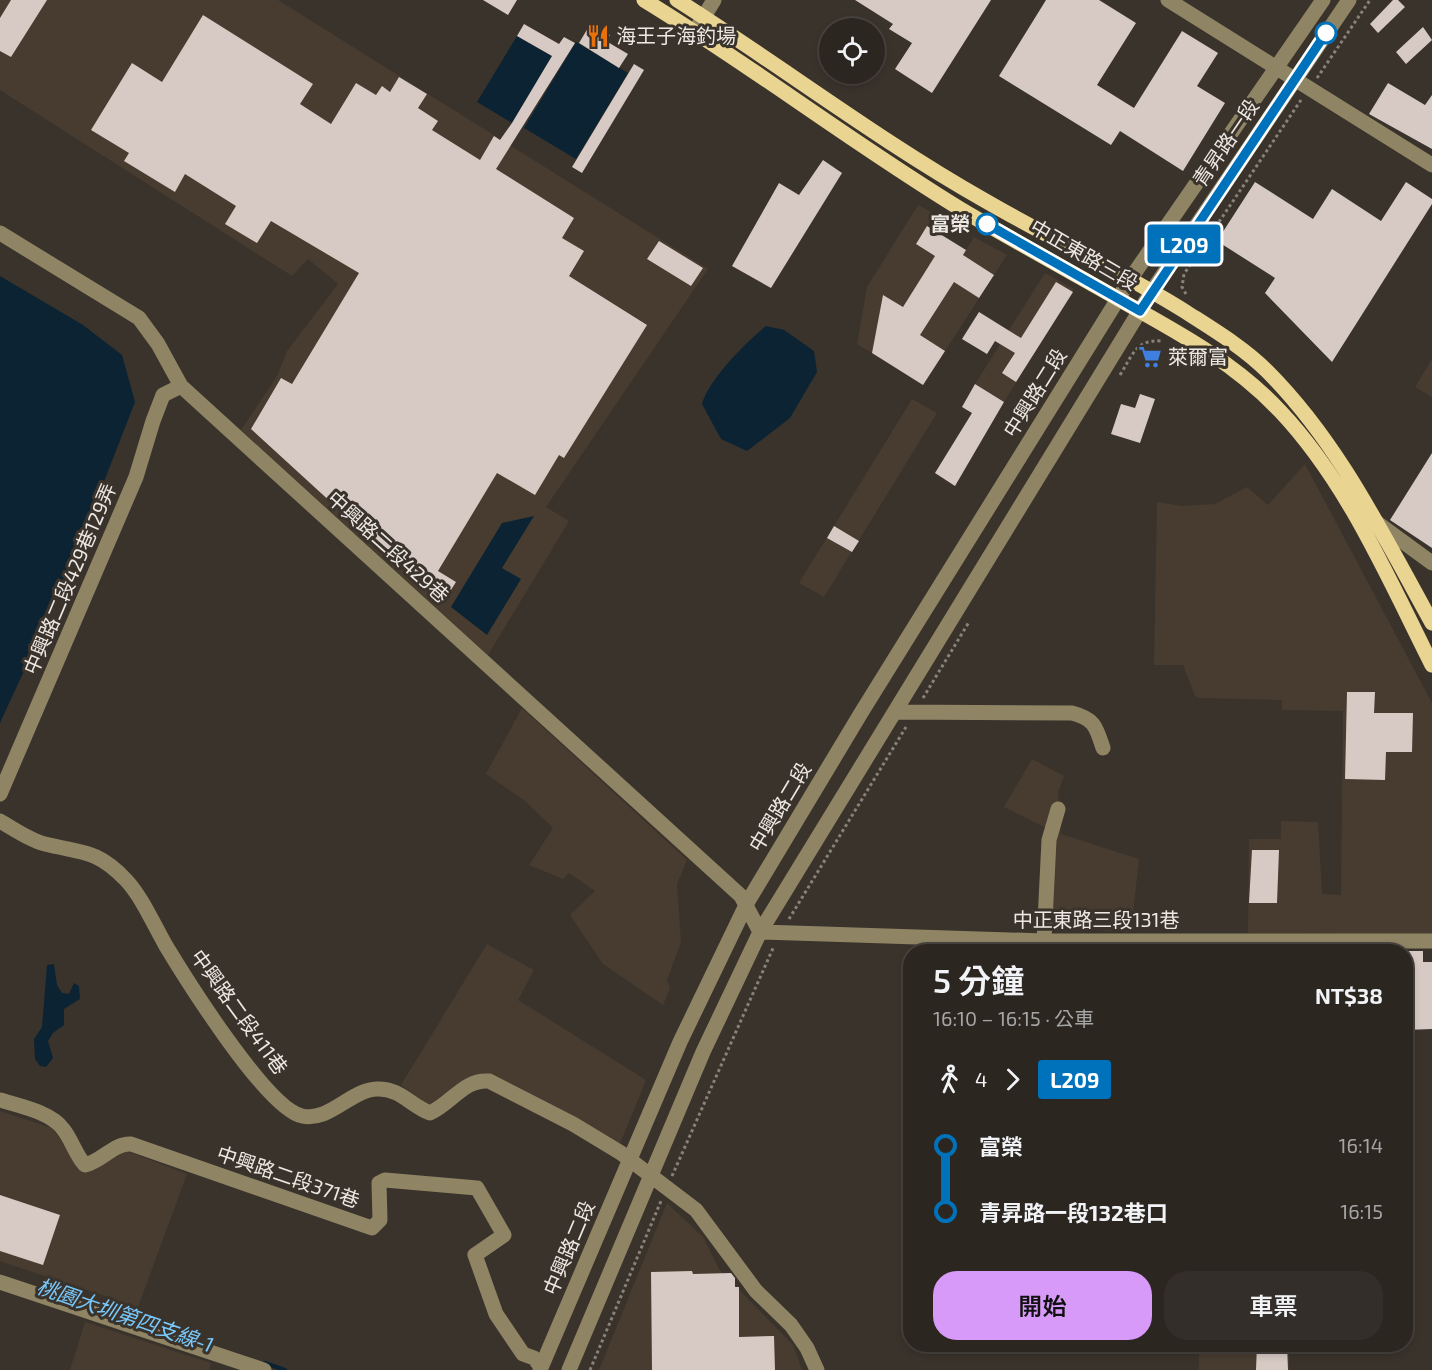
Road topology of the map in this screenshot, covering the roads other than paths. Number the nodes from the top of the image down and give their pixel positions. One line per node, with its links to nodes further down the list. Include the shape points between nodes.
1 (644, 0): 8 (main road, 中正東路三段)
2 (677, 0): 7 (main road, 中正東路三段)
3 (714, 0): 7 (street)
4 (1168, 0): 9 (street)
5 (1323, 0): 9 (street, 青昇路一段)
6 (1348, 0): 10 (street, 青昇路一段)
7 (704, 17): 8 (street); 13 (main road, 中正東路三段, via 903,151 984,200)
8 (695, 31): 15 (main road, 中正東路三段, via 891,166)
9 (1277, 67): 10 (street); 13 (street, 青昇路一段)
10 (1295, 78): 11 (street); 14 (street, 青昇路一段)
11 (1432, 165)
12 (0, 233): 17 (street, 中興路二段429巷, via 139,318)
13 (1131, 278): 14 (main road, 中正東路三段); 15 (street, 青昇路一段)
14 (1152, 291): 16 (street, 青昇路一段); 20 (main road, 中正東路三段, via 1220,333 1266,369 1310,417)
15 (1119, 299): 16 (main road, 中正東路三段); 18 (street, 中興路二段)
16 (1140, 311): 19 (street); 23 (main road, 中正東路三段, via 1239,373 1279,410 1314,451 1367,536)
17 (181, 386): 26 (street, 中興路二段429巷129弄, via 163,395 136,477); 29 (street, 中興路二段429巷)
18 (1022, 454): 19 (street); 29 (street, 中興路二段)
19 (1043, 467): 24 (street)
20 (1376, 522): 21 (street); 22 (main road, 中正東路三段)
21 (1432, 563)
22 (1432, 623)
23 (1432, 665)
24 (895, 712): 25 (street, via 1072,713 1087,717 1096,727); 30 (street)
25 (1103, 747)
26 (0, 794)
27 (1058, 809): 31 (street, via 1049,840)
28 (0, 821): 34 (street, 中興路二段411巷, via 43,843 96,856 128,882 177,965 237,1052 270,1091 302,1116 320,1114 353,1095 378,1089 399,1092 430,1113 468,1084 489,1081 573,1124)
29 (747, 903): 30 (street); 34 (street, 中興路二段, via 680,1042)
30 (760, 932): 31 (street, 中正東路三段131巷); 35 (street, via 703,1052)
31 (1044, 941): 32 (street, 中正東路三段131巷)
32 (1432, 941)
33 (0, 1100): 37 (street, 中興路二段371巷, via 51,1118 63,1128 85,1165 122,1144 131,1144 372,1228 380,1220 379,1183 385,1180 477,1188 504,1235 475,1255 492,1304 523,1354 534,1358)
34 (630, 1159): 35 (street); 37 (street, 中興路二段)
35 (651, 1176): 39 (street); 40 (street, via 696,1210 709,1225 756,1291 791,1325)
36 (0, 1282): 38 (street)
37 (541, 1369)
38 (264, 1370)
39 (569, 1370)
40 (817, 1370)

